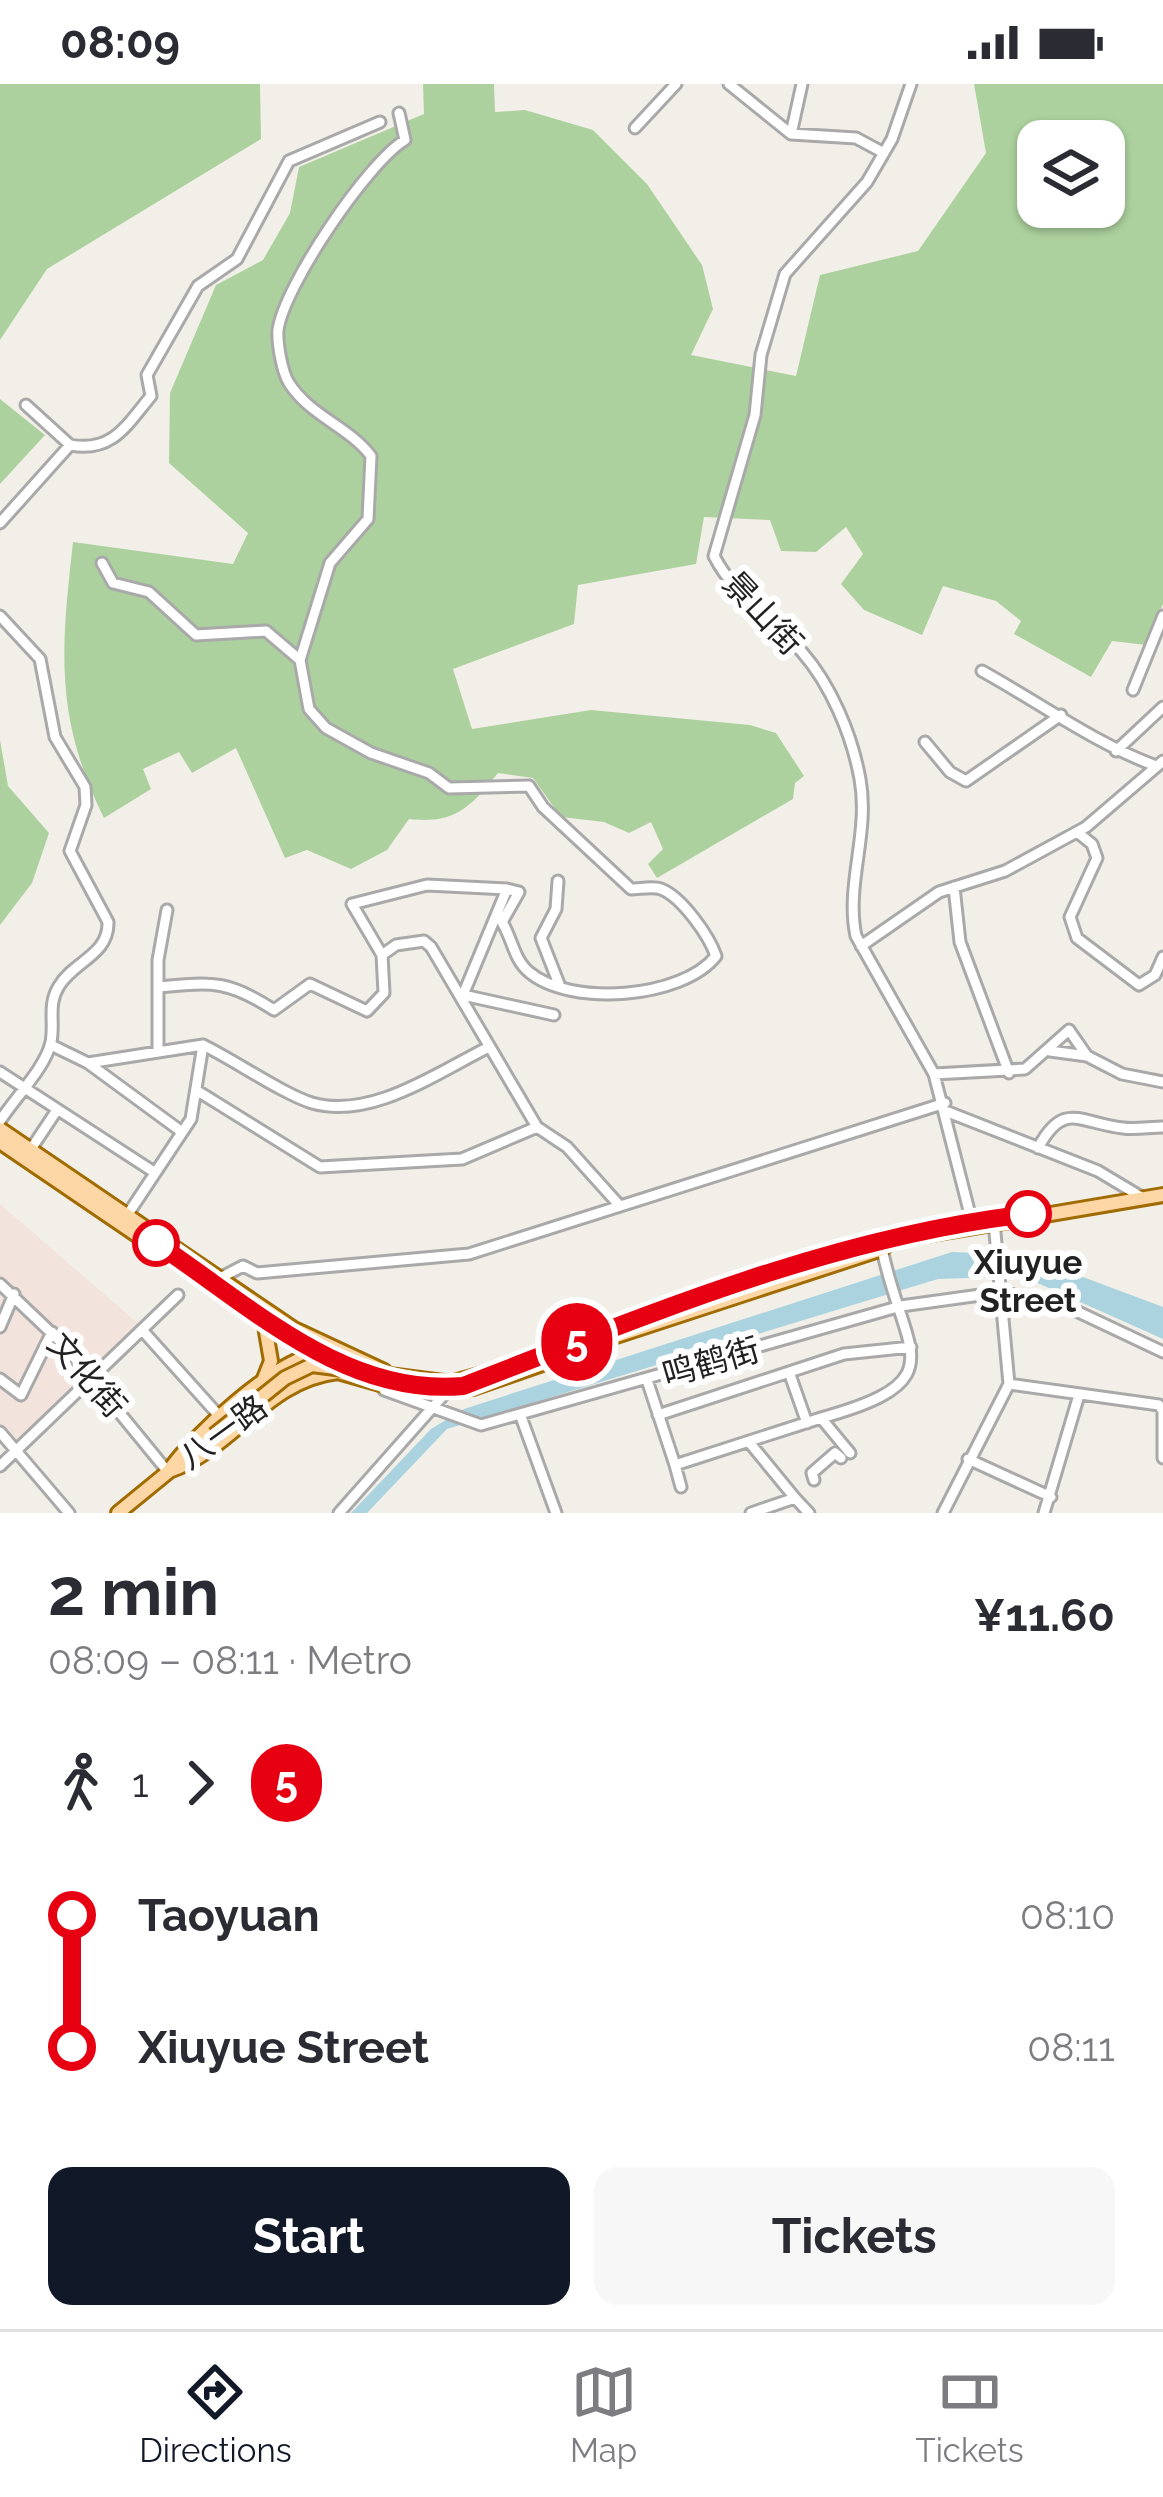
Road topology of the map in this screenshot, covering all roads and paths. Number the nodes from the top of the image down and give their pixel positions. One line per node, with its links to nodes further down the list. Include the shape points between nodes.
1 (676, 84): 7 (street)
2 (802, 84): 8 (street)
3 (911, 84): 9 (street, 景山街)
4 (736, 86): 8 (street)
5 (399, 113): 16 (street, via 405,140 383,153 353,193 278,331 286,379 308,408 358,438 371,456 368,519 330,563)
6 (380, 122): 11 (street, via 289,161 237,259 198,286 147,375 151,396 113,441 92,449)
7 (634, 128)
8 (791, 134): 9 (street, via 856,138)
9 (884, 153): 29 (street, 景山街, via 784,274 714,556 728,583 803,653 849,735 865,829 850,911)
10 (26, 405): 11 (street)
11 (70, 445): 12 (street)
12 (0, 523)
13 (102, 562): 16 (street, via 113,584 149,592 196,635 266,631)
14 (0, 616): 36 (street, via 40,659 55,737 85,787 70,851 108,922 105,943 61,982 52,1001)
15 (1163, 616): 18 (street)
16 (300, 659): 32 (street, via 309,709 326,728 449,788 529,786 632,889 659,888 672,898 716,956 653,994)
17 (982, 671): 20 (street)
18 (1133, 690)
19 (1163, 707): 22 (street)
20 (1061, 715): 21 (street, via 966,781); 22 (street)
21 (925, 742)
22 (1116, 751): 23 (street)
23 (1159, 764): 24 (street)
24 (1077, 832): 26 (street, via 1005,871); 31 (street, via 1097,857 1070,917 1077,938 1139,985)
25 (558, 881): 32 (street, via 556,909 541,938)
26 (954, 887): 29 (street); 44 (street, via 960,941)
27 (507, 889): 30 (street, via 427,885 352,904); 32 (street, via 519,892 502,922 518,961); 34 (street)
28 (167, 910): 33 (street)
29 (861, 946): 45 (street, 景山街)
30 (382, 955): 33 (street, via 384,993 367,1011 310,984 274,1010 217,982); 34 (street, via 424,941)
31 (1163, 957)
32 (559, 984)
33 (160, 988): 39 (street)
34 (463, 995): 35 (street); 38 (street)
35 (554, 1015)
36 (51, 1045): 42 (street); 47 (street)
37 (203, 1046): 38 (street, via 309,1102 348,1108); 39 (street); 48 (street)
38 (489, 1047): 53 (street)
39 (158, 1051): 42 (street)
40 (1050, 1051): 41 (street); 41 (street, via 1069,1030); 44 (street)
41 (1087, 1056): 46 (street)
42 (88, 1063): 54 (street)
43 (0, 1072): 47 (street)
44 (1009, 1073): 45 (street)
45 (934, 1074): 49 (street, 景山街)
46 (1163, 1082)
47 (22, 1087): 50 (street); 51 (street)
48 (196, 1090): 53 (street, via 320,1167 462,1159); 54 (street)
49 (946, 1108): 56 (street); 61 (street); 65 (street, 景山街)
50 (57, 1110): 57 (street); 58 (street)
51 (0, 1125): 57 (main road)
52 (1163, 1126): 56 (street, via 1126,1129 1070,1116 1050,1125)
53 (537, 1127): 61 (street, via 567,1147)
54 (182, 1132): 58 (street)
55 (0, 1142): 73 (main road)
56 (1038, 1148): 60 (street)
57 (31, 1149): 63 (main road)
58 (154, 1172): 63 (street)
59 (1163, 1195): 60 (main road)
60 (1148, 1200): 62 (main road); 64 (main road)
61 (620, 1206): 67 (street, via 470,1254 257,1273 242,1266)
62 (1163, 1206)
63 (128, 1214): 67 (main road)
64 (994, 1222): 65 (main road); 69 (street)
65 (973, 1226): 66 (main road, via 891,1241)
66 (883, 1256): 72 (street); 78 (main road)
67 (220, 1278): 75 (main road)
68 (0, 1284): 70 (street, 文化街)
69 (1002, 1292): 72 (street, 鸣鹤街); 80 (street, 鸣鹤街, via 1072,1310); 89 (street)
70 (14, 1294): 74 (street); 77 (street, 文化街)
71 (178, 1295): 76 (street)
72 (898, 1301): 79 (street); 87 (street, 鸣鹤街)
73 (264, 1322): 81 (main road); 90 (main road, via 271,1360)
74 (0, 1327)
75 (294, 1329): 81 (main road); 82 (main road)
76 (143, 1331): 88 (street); 98 (street)
77 (52, 1333): 86 (street, via 21,1394); 88 (street, 文化街)
78 (612, 1337): 82 (main road, via 459,1377 387,1372); 91 (main road, via 544,1366); 108 (main road, bridge, via 451,1383 312,1365)
79 (911, 1347): 84 (street, via 844,1354); 99 (street, via 900,1388)
80 (1163, 1352)
81 (311, 1355): 82 (main road); 83 (main road); 90 (main road); 93 (main road)
82 (341, 1356)
83 (338, 1372): 85 (main road); 93 (main road, 八一路)
84 (789, 1372): 97 (street); 100 (street)
85 (357, 1378): 91 (main road, via 405,1391); 94 (street, 鸣鹤街)
86 (0, 1379)
87 (646, 1380): 96 (street, 鸣鹤街); 97 (street)
88 (94, 1381): 103 (street); 108 (street, 文化街)
89 (1010, 1384): 92 (street); 105 (street)
90 (259, 1387): 98 (main road)
91 (448, 1390): 94 (street)
92 (1079, 1395): 95 (street, via 1159,1405); 111 (street)
93 (272, 1396): 108 (main road, 八一路, via 191,1464)
94 (436, 1411): 96 (street, 鸣鹤街, via 473,1423); 115 (street)
95 (1163, 1413): 104 (street)
96 (520, 1414): 116 (street)
97 (658, 1415): 106 (street)
98 (221, 1418): 108 (main road)
99 (821, 1418): 100 (street); 109 (street, via 846,1456 835,1453)
100 (807, 1423): 102 (street)
101 (0, 1432): 103 (street)
102 (749, 1442): 106 (street); 112 (street)
103 (17, 1449): 107 (street); 113 (street)
104 (1163, 1458)
105 (968, 1459): 111 (street); 119 (street)
106 (675, 1465): 110 (street)
107 (0, 1466)
108 (168, 1472): 114 (main road, 八一路)
109 (814, 1480)
110 (682, 1487)
111 (1051, 1497): 120 (street)
112 (795, 1498): 117 (street); 118 (street)
113 (70, 1513)
114 (118, 1513)
115 (339, 1513)
116 (556, 1513)
117 (751, 1513)
118 (809, 1513)
119 (943, 1513)
120 (1045, 1513)

